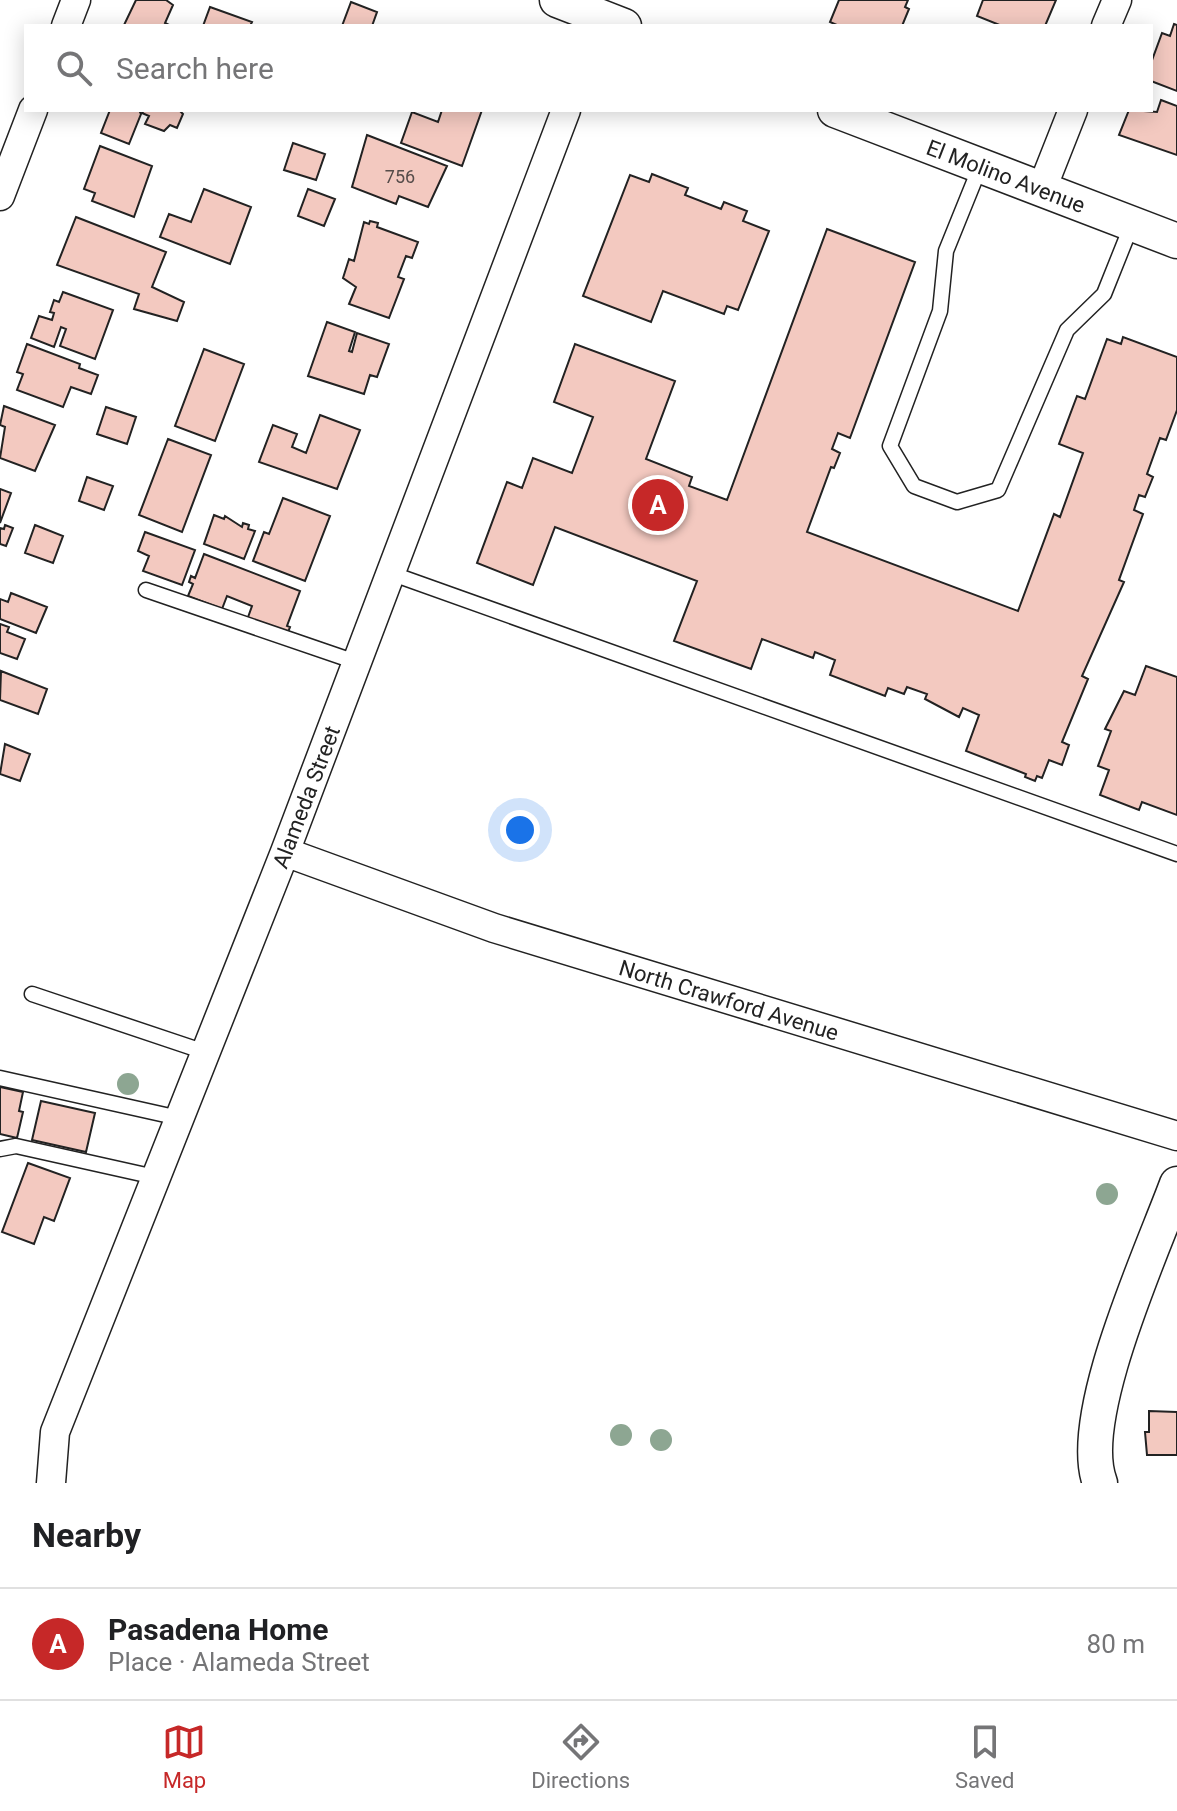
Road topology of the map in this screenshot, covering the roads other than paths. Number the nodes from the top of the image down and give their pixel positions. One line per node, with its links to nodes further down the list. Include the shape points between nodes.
1 (76, 0): 5 (street)
2 (557, 0): 4 (street)
3 (1117, 0): 6 (street)
4 (607, 17)
5 (67, 24)
6 (1107, 24)
7 (32, 112): 13 (street)
8 (565, 112): 16 (street, Alameda Street)
9 (840, 112): 11 (street, El Molino Avenue)
10 (1072, 112): 12 (street)
11 (980, 167): 12 (street, El Molino Avenue); 14 (lane, via 946,251 940,311 890,446 914,486 957,502 998,490 1067,330 1104,294)
12 (1041, 191): 14 (street, El Molino Avenue)
13 (0, 196)
14 (1132, 224): 15 (street, El Molino Avenue)
15 (1177, 241)
16 (390, 573): 18 (street, Alameda Street); 20 (lane)
17 (146, 590): 18 (lane)
18 (356, 662): 19 (street, Alameda Street)
19 (285, 852): 22 (street, Alameda Street); 25 (street, North Crawford Avenue, via 494,928)
20 (1177, 854)
21 (32, 994): 22 (lane)
22 (205, 1052): 24 (street, Alameda Street)
23 (0, 1078): 24 (lane)
24 (179, 1118): 27 (street, Alameda Street)
25 (1177, 1136)
26 (0, 1149): 27 (lane, via 16,1146)
27 (155, 1177): 29 (street, Alameda Street, via 55,1432)
28 (1177, 1184): 30 (street, via 1102,1388 1093,1447)
29 (51, 1483)
30 (1100, 1483)

